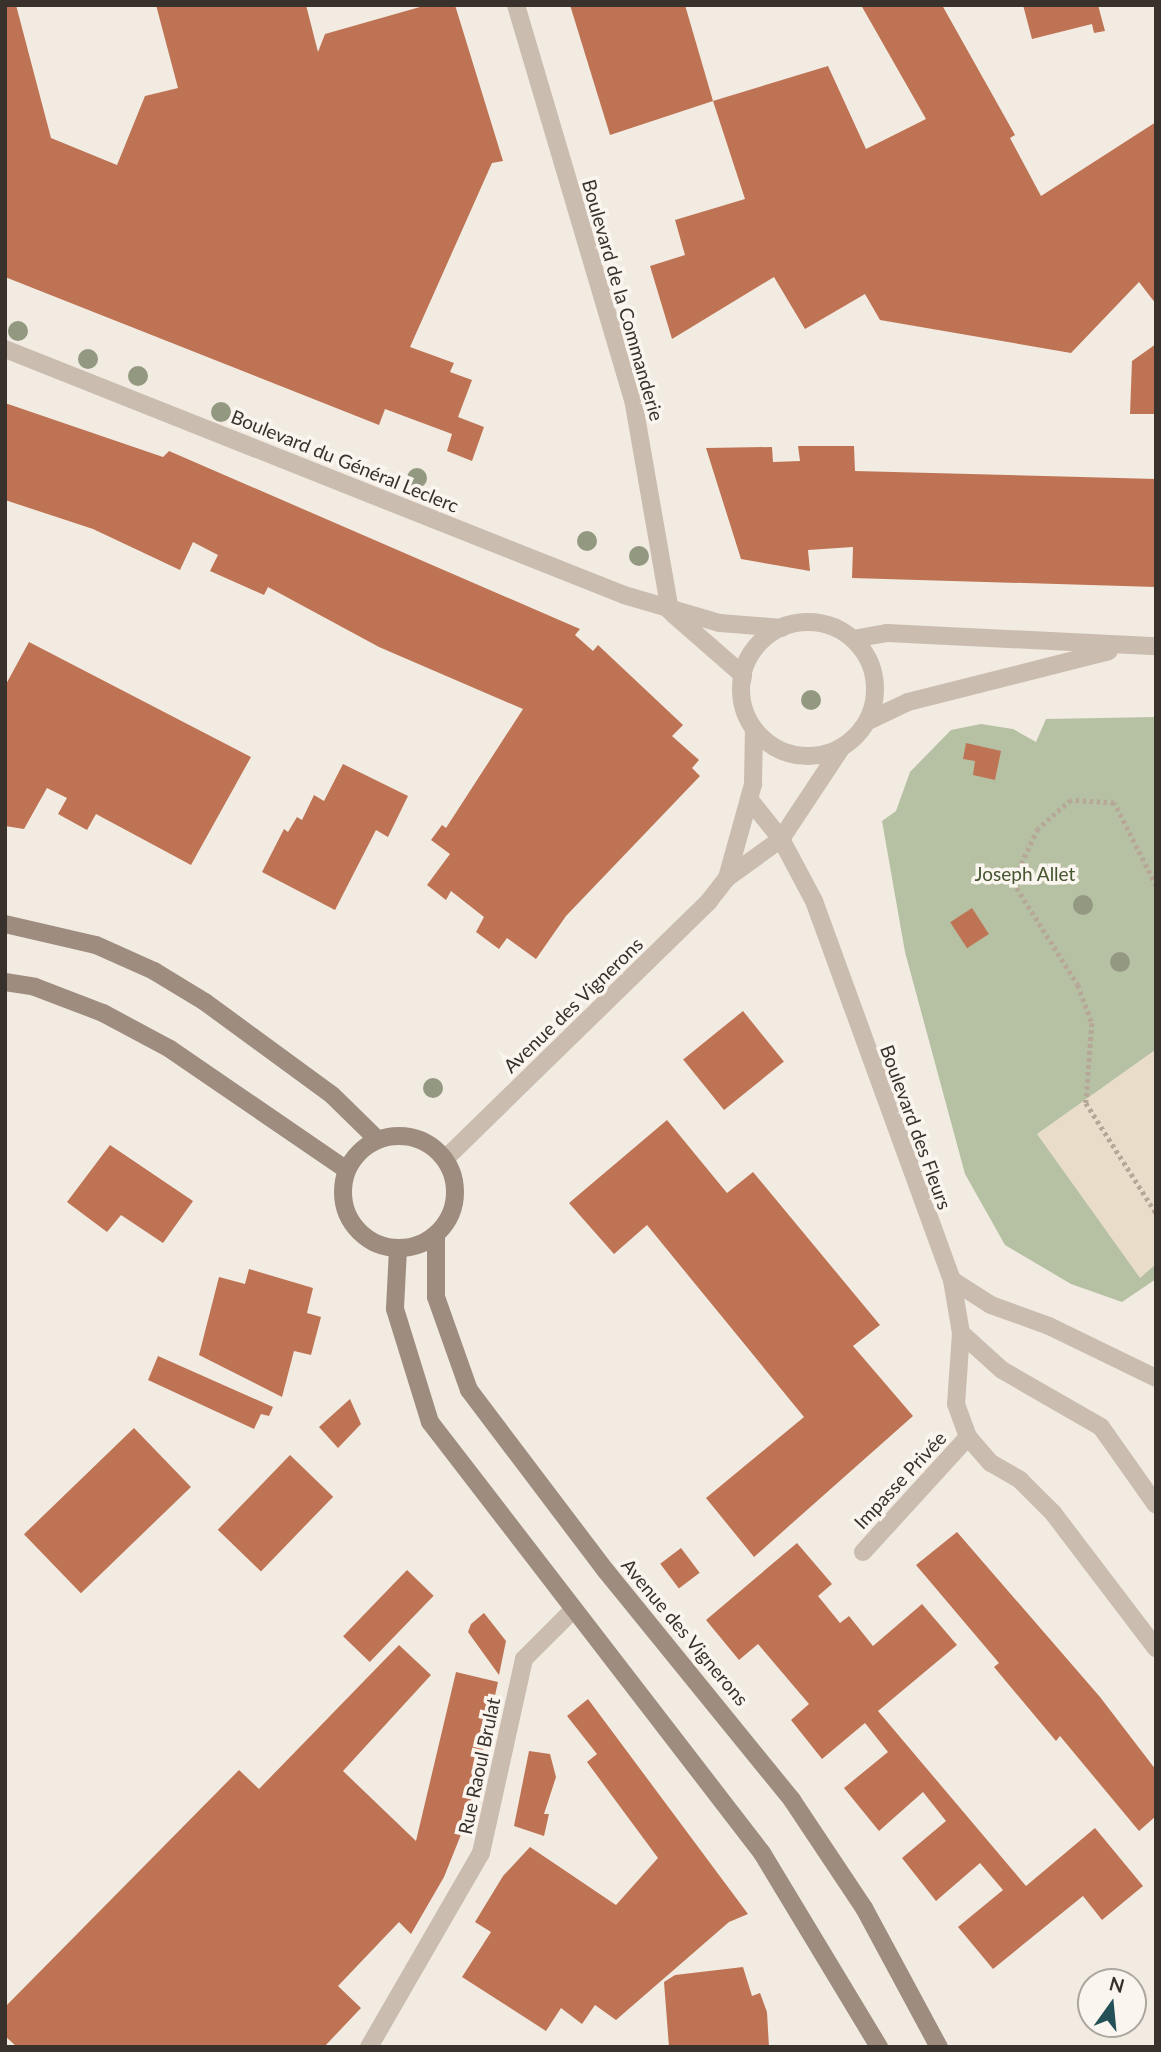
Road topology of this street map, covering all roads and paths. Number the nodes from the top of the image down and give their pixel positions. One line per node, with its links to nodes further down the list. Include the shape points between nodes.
1 (516, 5): 3 (street, Boulevard de la Commanderie, via 633,399)
2 (5, 349): 3 (street, Boulevard du Général Leclerc)
3 (670, 611): 4 (street, Boulevard du Général Leclerc, via 720,623); 8 (street, Boulevard du Général Leclerc, via 743,675)
4 (782, 628): 5 (street, via 819,623); 8 (street, via 750,655)
5 (853, 639): 6 (street, via 887,633); 9 (street, via 867,656 875,677 875,700)
6 (1129, 646): 7 (street); 9 (street, via 908,702)
7 (1156, 646)
8 (742, 681): 10 (street, via 746,714)
9 (868, 721): 11 (street)
10 (754, 729): 11 (street, via 795,755 827,754); 12 (street, Avenue des Vignerons)
11 (842, 747): 13 (street, Avenue des Vignerons)
12 (748, 799): 13 (street, Boulevard des Fleurs); 14 (street, Avenue des Vignerons)
13 (781, 839): 14 (street, Avenue des Vignerons); 24 (street, Boulevard des Fleurs, via 814,901)
14 (727, 878): 19 (street, Avenue des Vignerons, via 709,901)
15 (1156, 886): 21 (path, via 1114,803 1071,800 1038,829 1013,883 1079,985 1091,1023 1086,1102)
16 (5, 925): 18 (main road, via 96,945 153,971 205,1002 332,1095)
17 (5, 982): 20 (main road, via 103,1013 170,1049)
18 (378, 1140): 19 (main road, via 415,1138); 20 (main road, via 365,1147)
19 (445, 1159): 22 (main road, via 454,1178 456,1200)
20 (347, 1171): 23 (main road, via 345,1206 352,1222 364,1237)
21 (1156, 1213)
22 (436, 1236): 23 (main road, via 418,1246); 34 (main road, Avenue des Vignerons, via 436,1297 469,1390 606,1571 792,1800 863,1908)
23 (398, 1249): 30 (main road, via 394,1309 430,1422)
24 (952, 1280): 25 (street, Boulevard des Fleurs); 26 (street, via 991,1305 1049,1326)
25 (961, 1333): 27 (street, Boulevard des Fleurs, via 956,1404); 28 (street, via 1002,1370 1101,1427)
26 (1156, 1378)
27 (968, 1437): 29 (street, Impasse Privée); 31 (street, via 991,1463 1020,1480 1053,1513)
28 (1156, 1506)
29 (863, 1552)
30 (572, 1611): 32 (street, Rue Raoul Brulat, via 524,1659 481,1853); 33 (main road, via 762,1853)
31 (1156, 1648)
32 (369, 2047)
33 (879, 2047)
34 (939, 2047)

